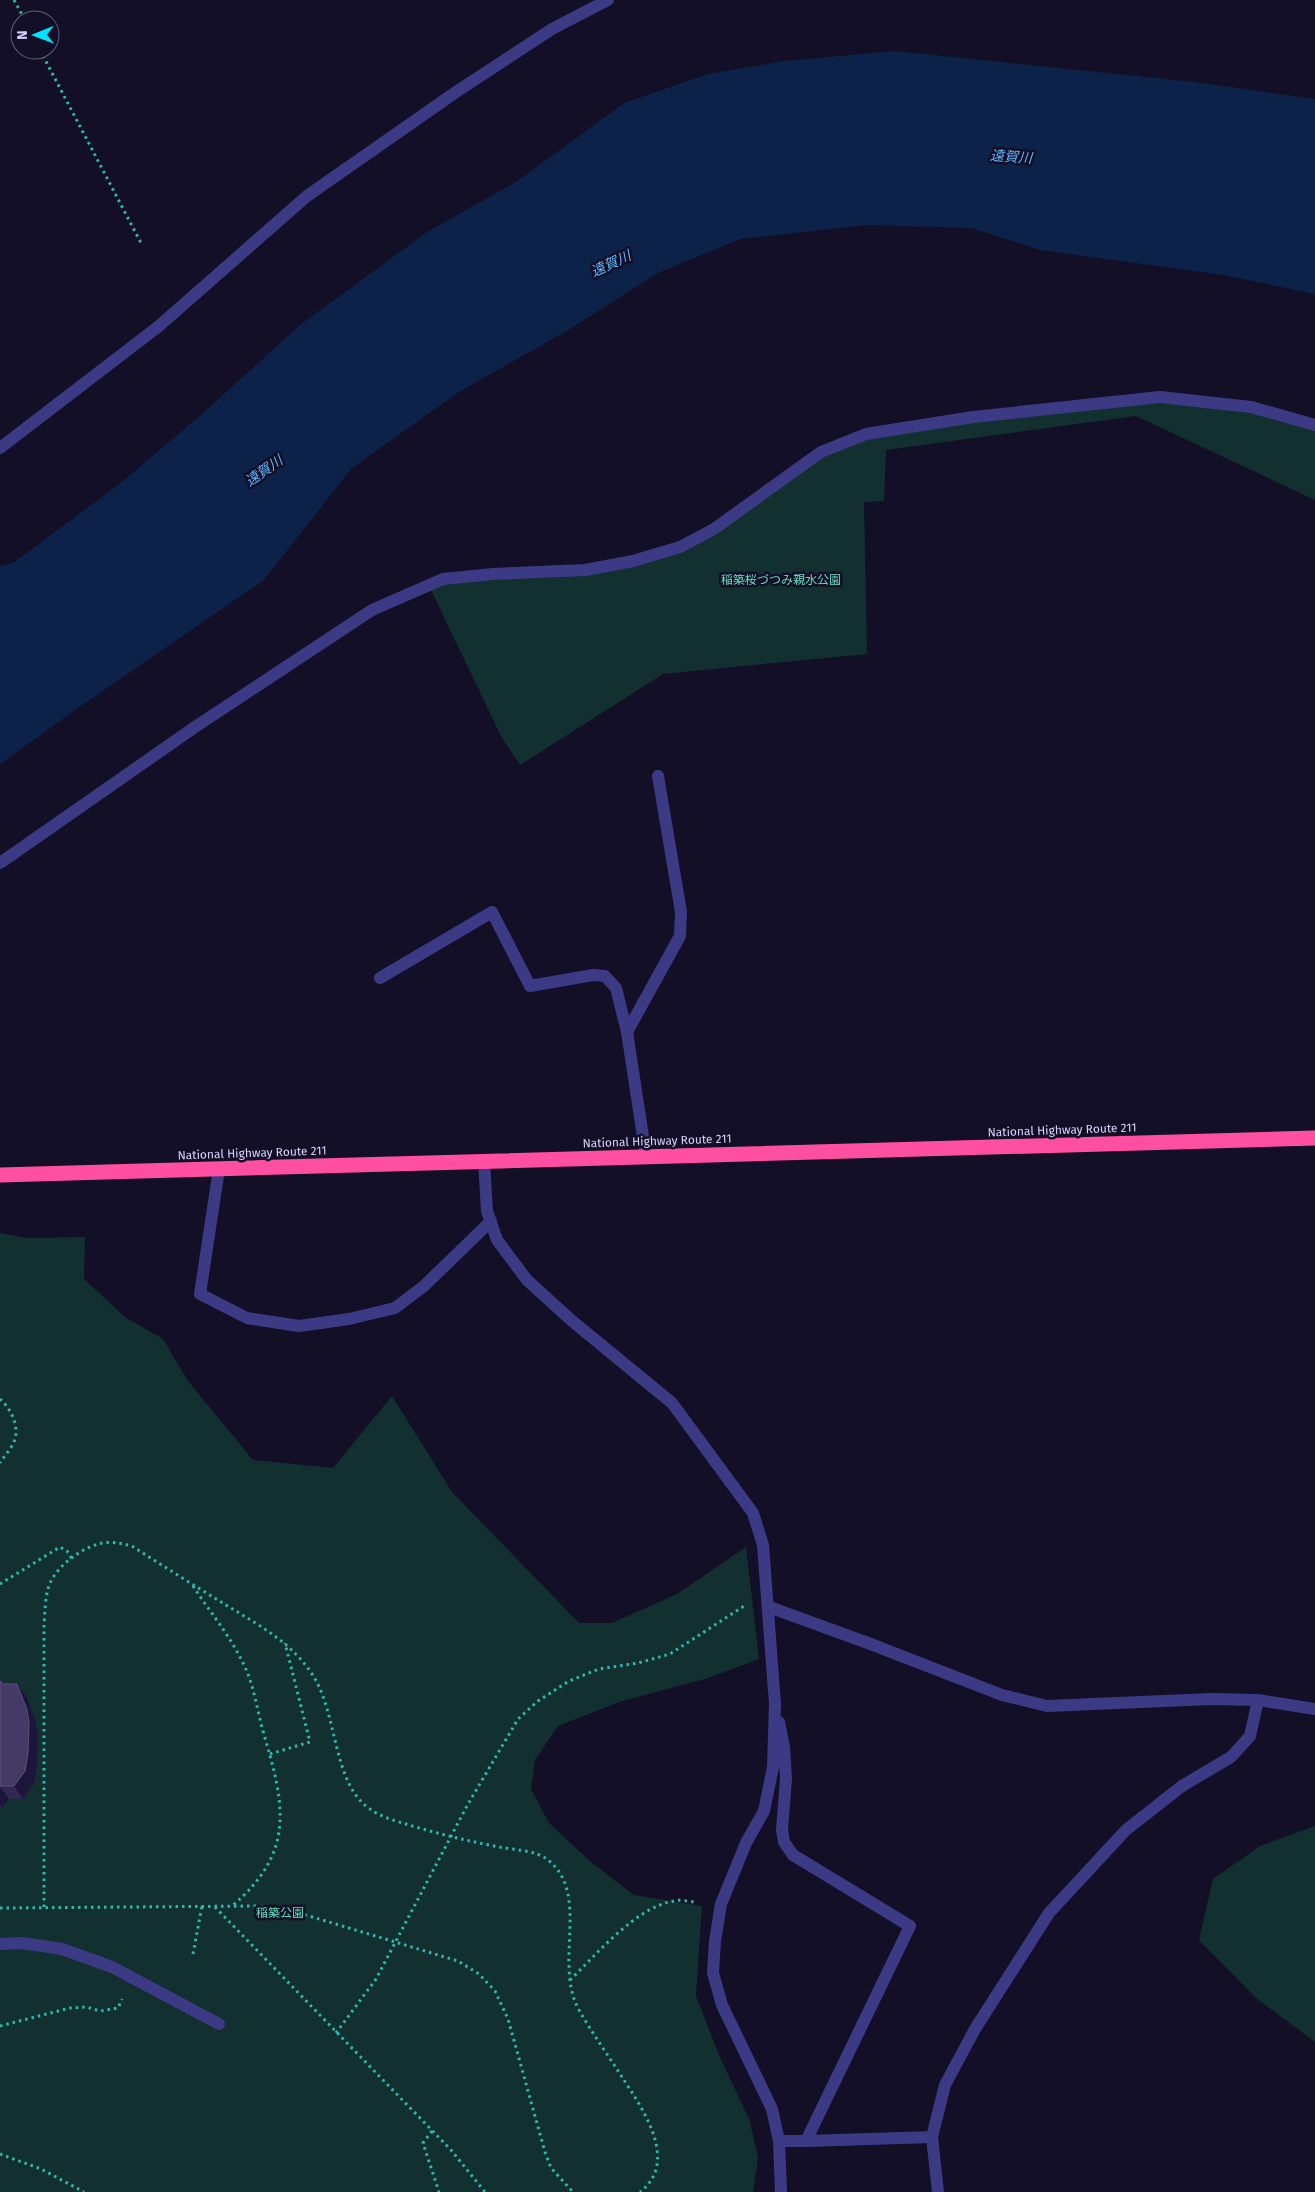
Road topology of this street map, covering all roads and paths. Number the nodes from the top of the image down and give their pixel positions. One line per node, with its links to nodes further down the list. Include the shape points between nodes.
1 (608, 0): 5 (street, via 552,29 306,196 159,326)
2 (45, 60): 3 (path)
3 (141, 243)
4 (1315, 425): 7 (street, via 1251,407 1160,397 973,417 866,434 821,452 714,529 680,547 633,562 584,570 443,579 372,610)
5 (0, 448)
6 (658, 776): 9 (street, via 681,912 680,936)
7 (0, 863)
8 (380, 978): 9 (street, via 492,912 530,986 593,975 606,976 616,988)
9 (627, 1032): 11 (street)
10 (1315, 1138): 11 (highway, National Highway Route 211)
11 (646, 1156): 12 (highway, National Highway Route 211)
12 (484, 1161): 13 (highway, National Highway Route 211); 15 (street)
13 (219, 1169): 14 (highway, National Highway Route 211); 15 (street, via 200,1294 248,1318 299,1326 395,1308 424,1286)
14 (0, 1176)
15 (490, 1221): 21 (street, via 497,1240 527,1280 672,1403 753,1513 763,1545)
16 (0, 1399): 17 (path, via 14,1418 15,1440)
17 (0, 1463)
18 (72, 1559): 19 (path, via 60,1547); 20 (path, via 98,1544 116,1542 132,1546); 33 (path, via 56,1572 48,1588 45,1605)
19 (0, 1584)
20 (192, 1584): 23 (path); 27 (path, via 245,1666)
21 (767, 1591): 22 (street); 28 (path, via 670,1654 599,1669 569,1681 538,1701 518,1719)
22 (769, 1606): 24 (street, via 1002,1695 1047,1706); 25 (street)
23 (285, 1642): 27 (path, via 310,1742); 28 (path, via 310,1671 325,1698 343,1774 354,1792 369,1809)
24 (1258, 1700): 26 (street); 44 (street, via 1250,1736 1231,1757 1182,1786 1126,1830 1050,1913 974,2029 945,2085)
25 (775, 1704): 29 (street, via 773,1767 764,1811 746,1843); 46 (street, via 784,1747 784,1842 793,1854 910,1926)
26 (1315, 1709)
27 (270, 1754): 32 (path, via 278,1783 281,1827 275,1849 263,1871)
28 (450, 1838): 35 (path); 39 (path, via 532,1853 547,1859 561,1875 568,1888 570,1904)
29 (721, 1904): 39 (path, via 675,1900 653,1907); 45 (street, via 713,1973 722,2005 772,2109)
30 (202, 1906): 31 (path); 33 (path); 37 (path)
31 (215, 1906): 32 (path); 42 (path)
32 (231, 1906): 35 (path, via 286,1909)
33 (44, 1907): 34 (path)
34 (0, 1908)
35 (394, 1941): 42 (path, via 376,1979); 51 (path, via 458,1961 479,1974 495,1992 508,2019 551,2168)
36 (0, 1944): 38 (street, via 22,1943 62,1949 112,1967)
37 (193, 1954)
38 (131, 1978): 40 (street); 41 (path, via 118,2008 100,2011 86,2007 70,2008)
39 (569, 1980): 52 (path, via 578,2008 649,2120 656,2145 655,2173 650,2184)
40 (219, 2024)
41 (0, 2026)
42 (336, 2033): 43 (path)
43 (432, 2131): 49 (path, via 423,2143); 50 (path)
44 (932, 2137): 46 (street); 54 (street)
45 (779, 2140): 46 (street); 53 (street)
46 (806, 2140)
47 (0, 2154): 48 (path, via 41,2169)
48 (84, 2192)
49 (439, 2192)
50 (485, 2192)
51 (573, 2192)
52 (640, 2192)
53 (780, 2192)
54 (938, 2192)

